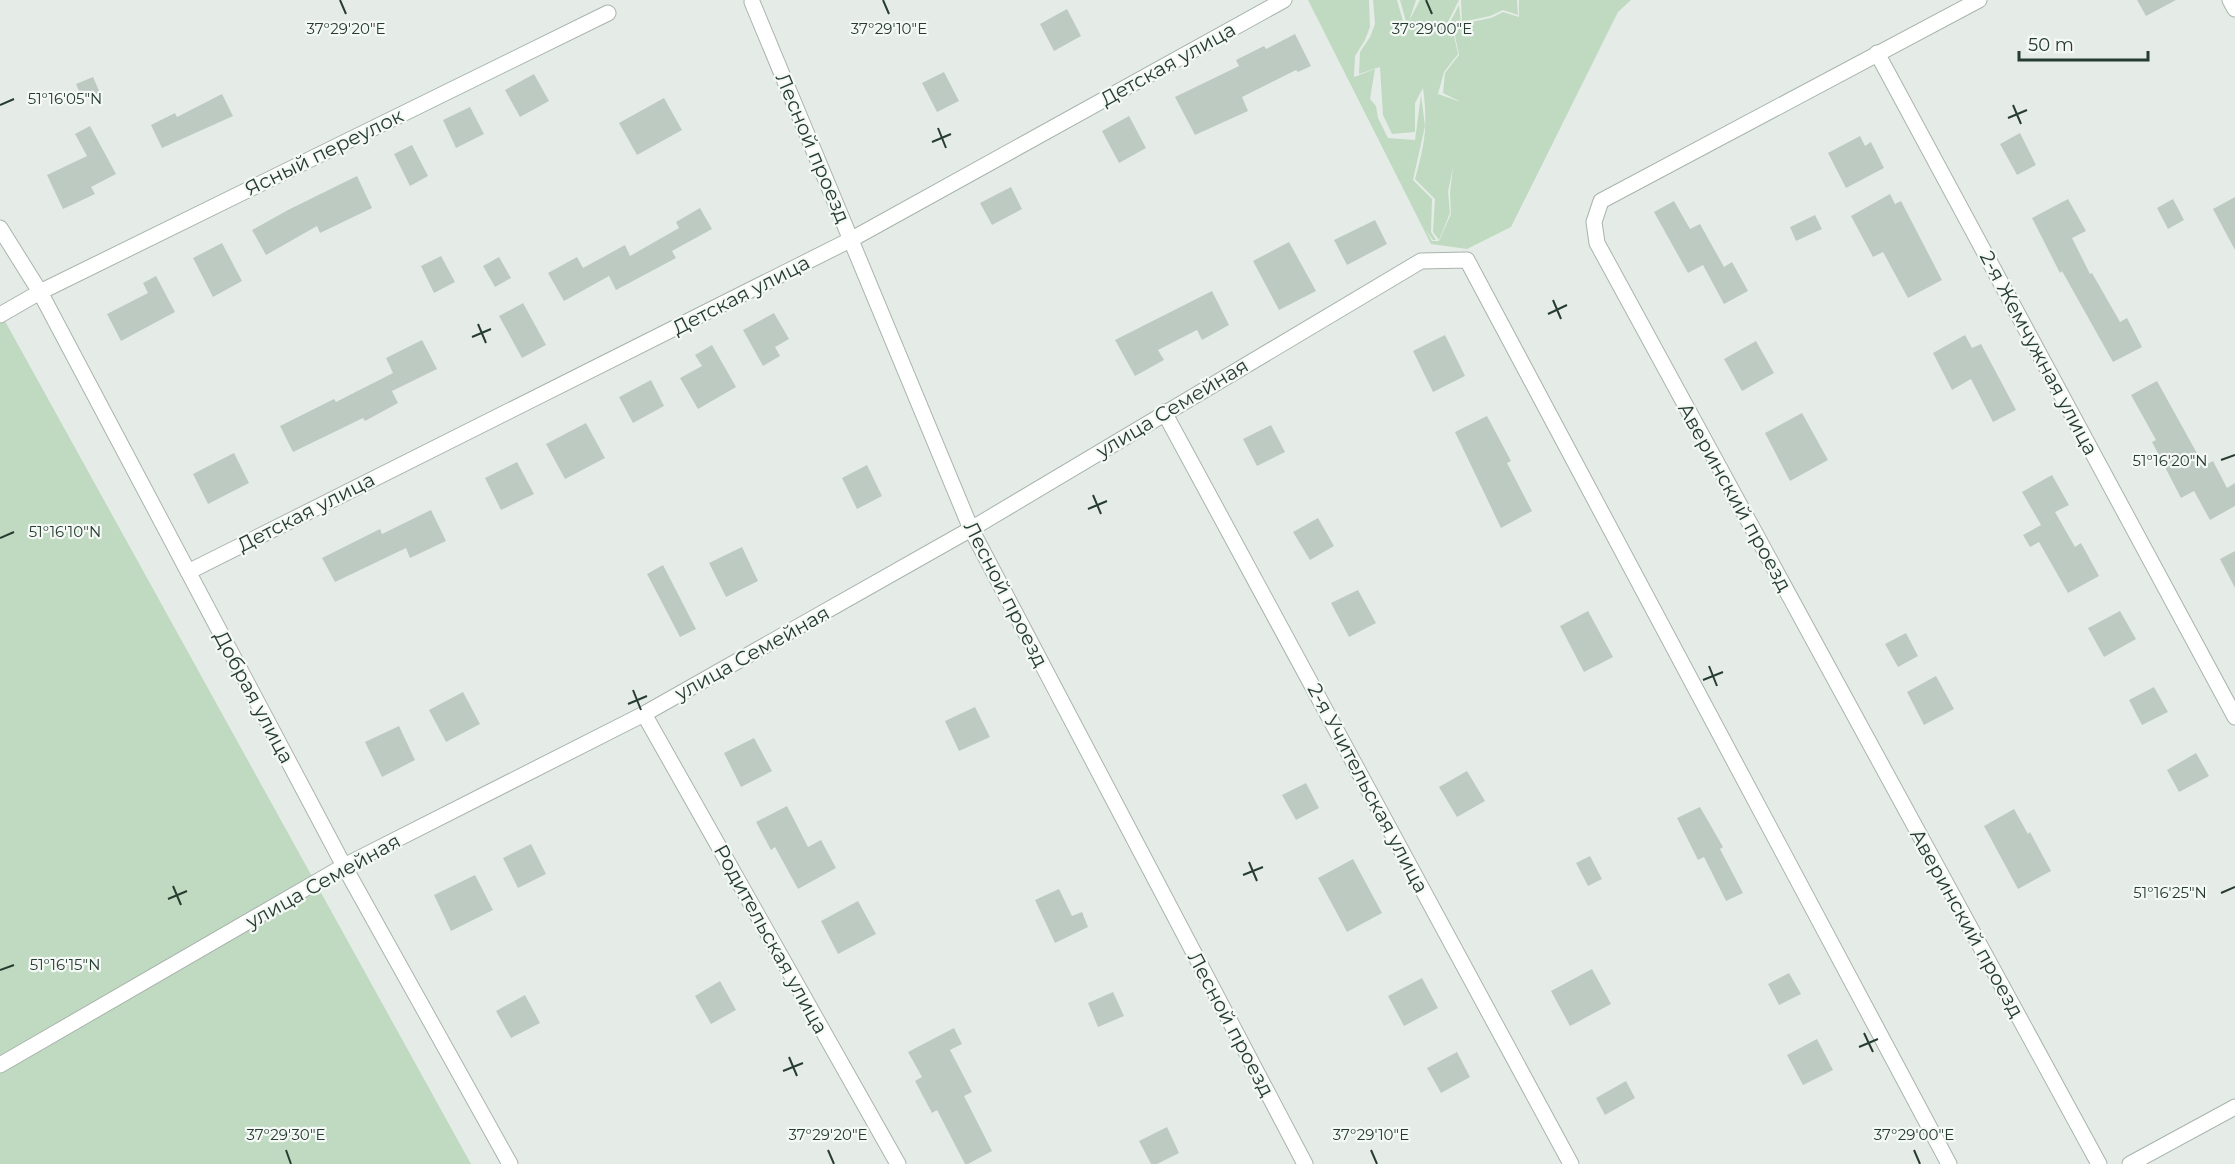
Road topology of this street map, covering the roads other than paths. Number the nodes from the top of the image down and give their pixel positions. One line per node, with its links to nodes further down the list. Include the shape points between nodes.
1 (1284, 0): 9 (street, Детская улица)
2 (1978, 0): 7 (street, Аверинский проезд)
3 (2230, 0): 5 (street)
4 (752, 2): 9 (street, Лесной проезд)
5 (2235, 9)
6 (608, 13): 10 (street, Ясный переулок)
7 (1877, 53): 16 (street, 2-я Жемчужная улица); 25 (street, Аверинский проезд, via 1601,201 1594,222 1597,243)
8 (0, 228): 10 (street, Добрая улица)
9 (852, 239): 13 (street, Лесной проезд); 14 (street, Детская улица)
10 (40, 291): 11 (street, Ясный переулок); 14 (street, Добрая улица)
11 (0, 315)
12 (1164, 412): 13 (street, улица Семейная); 23 (street, 2-я Учительская улица); 24 (street, улица Семейная, via 1421,261 1467,260)
13 (971, 529): 15 (street, улица Семейная); 22 (street, Лесной проезд)
14 (188, 572): 17 (street, Добрая улица)
15 (644, 714): 17 (street, улица Семейная); 21 (street, Родительская улица)
16 (2235, 717)
17 (344, 866): 18 (street, улица Семейная); 20 (street, Добрая улица)
18 (0, 1065)
19 (2235, 1107): 26 (street)
20 (510, 1164)
21 (898, 1164)
22 (1305, 1164)
23 (1571, 1164)
24 (1949, 1164)
25 (2098, 1164)
26 (2130, 1164)

